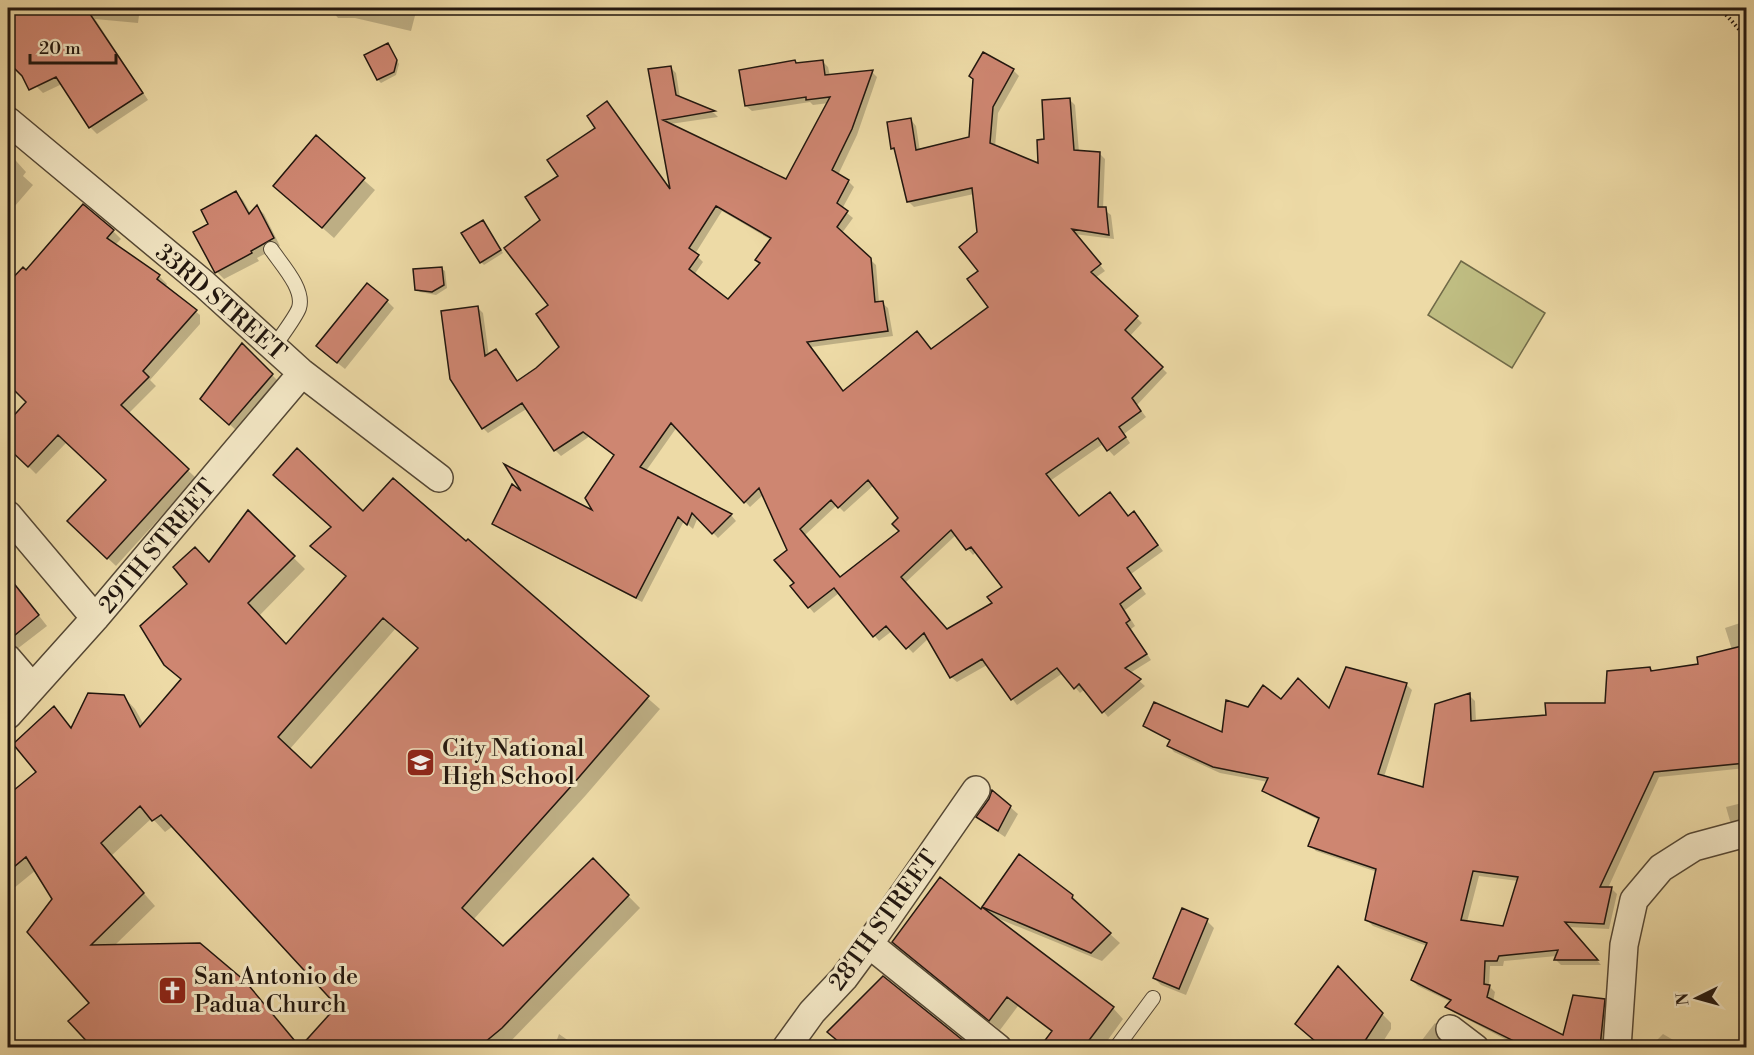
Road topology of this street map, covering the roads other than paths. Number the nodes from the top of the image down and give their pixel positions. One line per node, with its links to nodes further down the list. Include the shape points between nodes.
1 (8, 121): 3 (street, 33RD STREET, via 204,284)
2 (271, 249): 3 (lane, via 297,286 299,297 299,307)
3 (273, 348): 4 (street, 33RD STREET)
4 (302, 373): 5 (street, 33RD STREET); 7 (street, 29TH STREET)
5 (439, 477)
6 (8, 515): 7 (street)
7 (96, 618): 9 (street, 29TH STREET)
8 (8, 659): 9 (street)
9 (32, 687): 10 (street, 29TH STREET)
10 (8, 715)
11 (976, 789): 13 (street, 28TH STREET)
12 (1746, 833): 20 (street, via 1694,847 1660,868 1634,900 1624,945)
13 (869, 944): 16 (street, 28TH STREET); 17 (street)
14 (1153, 998): 18 (lane)
15 (1450, 1029): 19 (street)
16 (786, 1047)
17 (998, 1047)
18 (1116, 1047)
19 (1475, 1047)
20 (1617, 1047)

